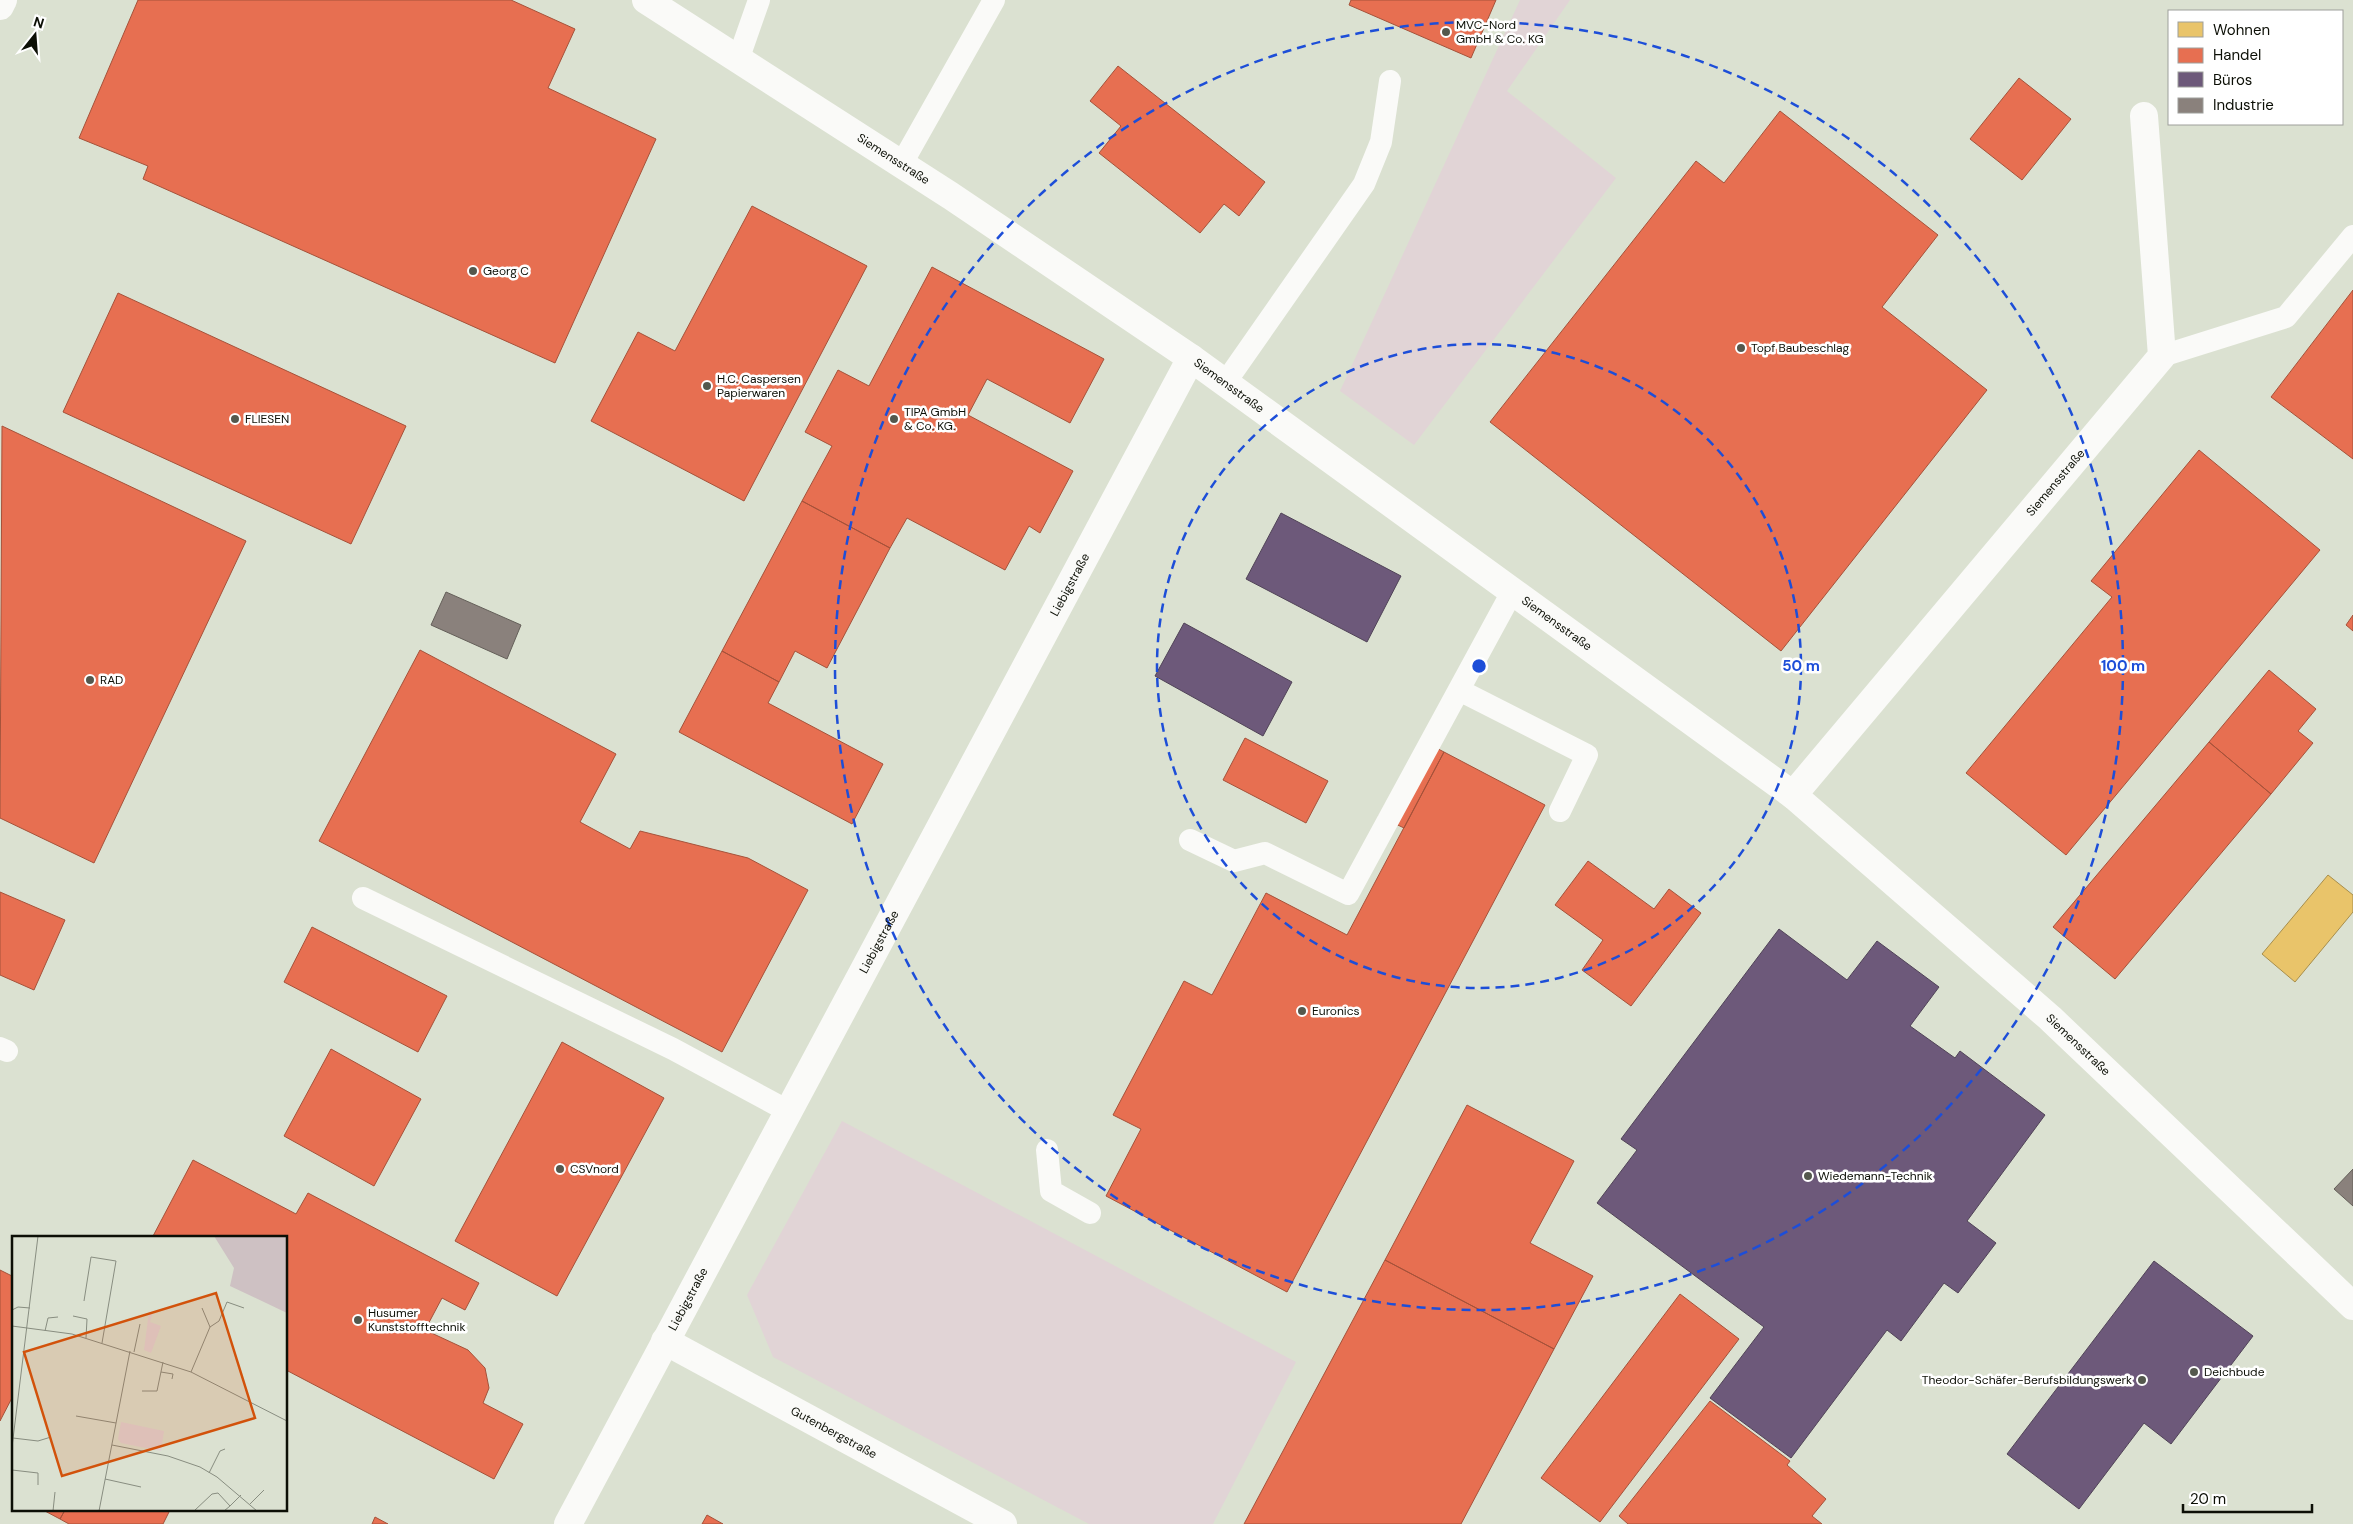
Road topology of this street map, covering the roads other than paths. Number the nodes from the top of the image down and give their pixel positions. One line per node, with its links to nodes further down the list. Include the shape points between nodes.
1 (3, 0): 5 (street)
2 (646, 0): 6 (street, Siemensstraße)
3 (759, 0): 6 (lane)
4 (994, 0): 9 (lane)
5 (0, 6)
6 (738, 60): 9 (street, Siemensstraße)
7 (1390, 80): 13 (lane, via 1381,142 1364,184)
8 (2144, 116): 11 (street)
9 (901, 165): 12 (street, Siemensstraße)
10 (2353, 236): 11 (lane, via 2286,317)
11 (2162, 356): 16 (street, Siemensstraße)
12 (1190, 358): 13 (street, Siemensstraße); 20 (street, Liebigstraße)
13 (1225, 383): 14 (street, Siemensstraße)
14 (1512, 592): 15 (lane); 16 (street, Siemensstraße)
15 (1459, 690): 17 (lane, via 1587,755); 18 (lane, via 1348,894 1265,852 1234,861)
16 (1793, 795): 23 (street, Siemensstraße, via 2050,1018)
17 (1560, 811)
18 (1190, 840)
19 (363, 898): 20 (lane, via 673,1049)
20 (788, 1111): 24 (street, Liebigstraße)
21 (1047, 1150): 22 (lane, via 1051,1191)
22 (1090, 1213)
23 (2353, 1306)
24 (665, 1342): 25 (street, Liebigstraße); 26 (street, Gutenbergstraße)
25 (568, 1524)
26 (1003, 1524)

